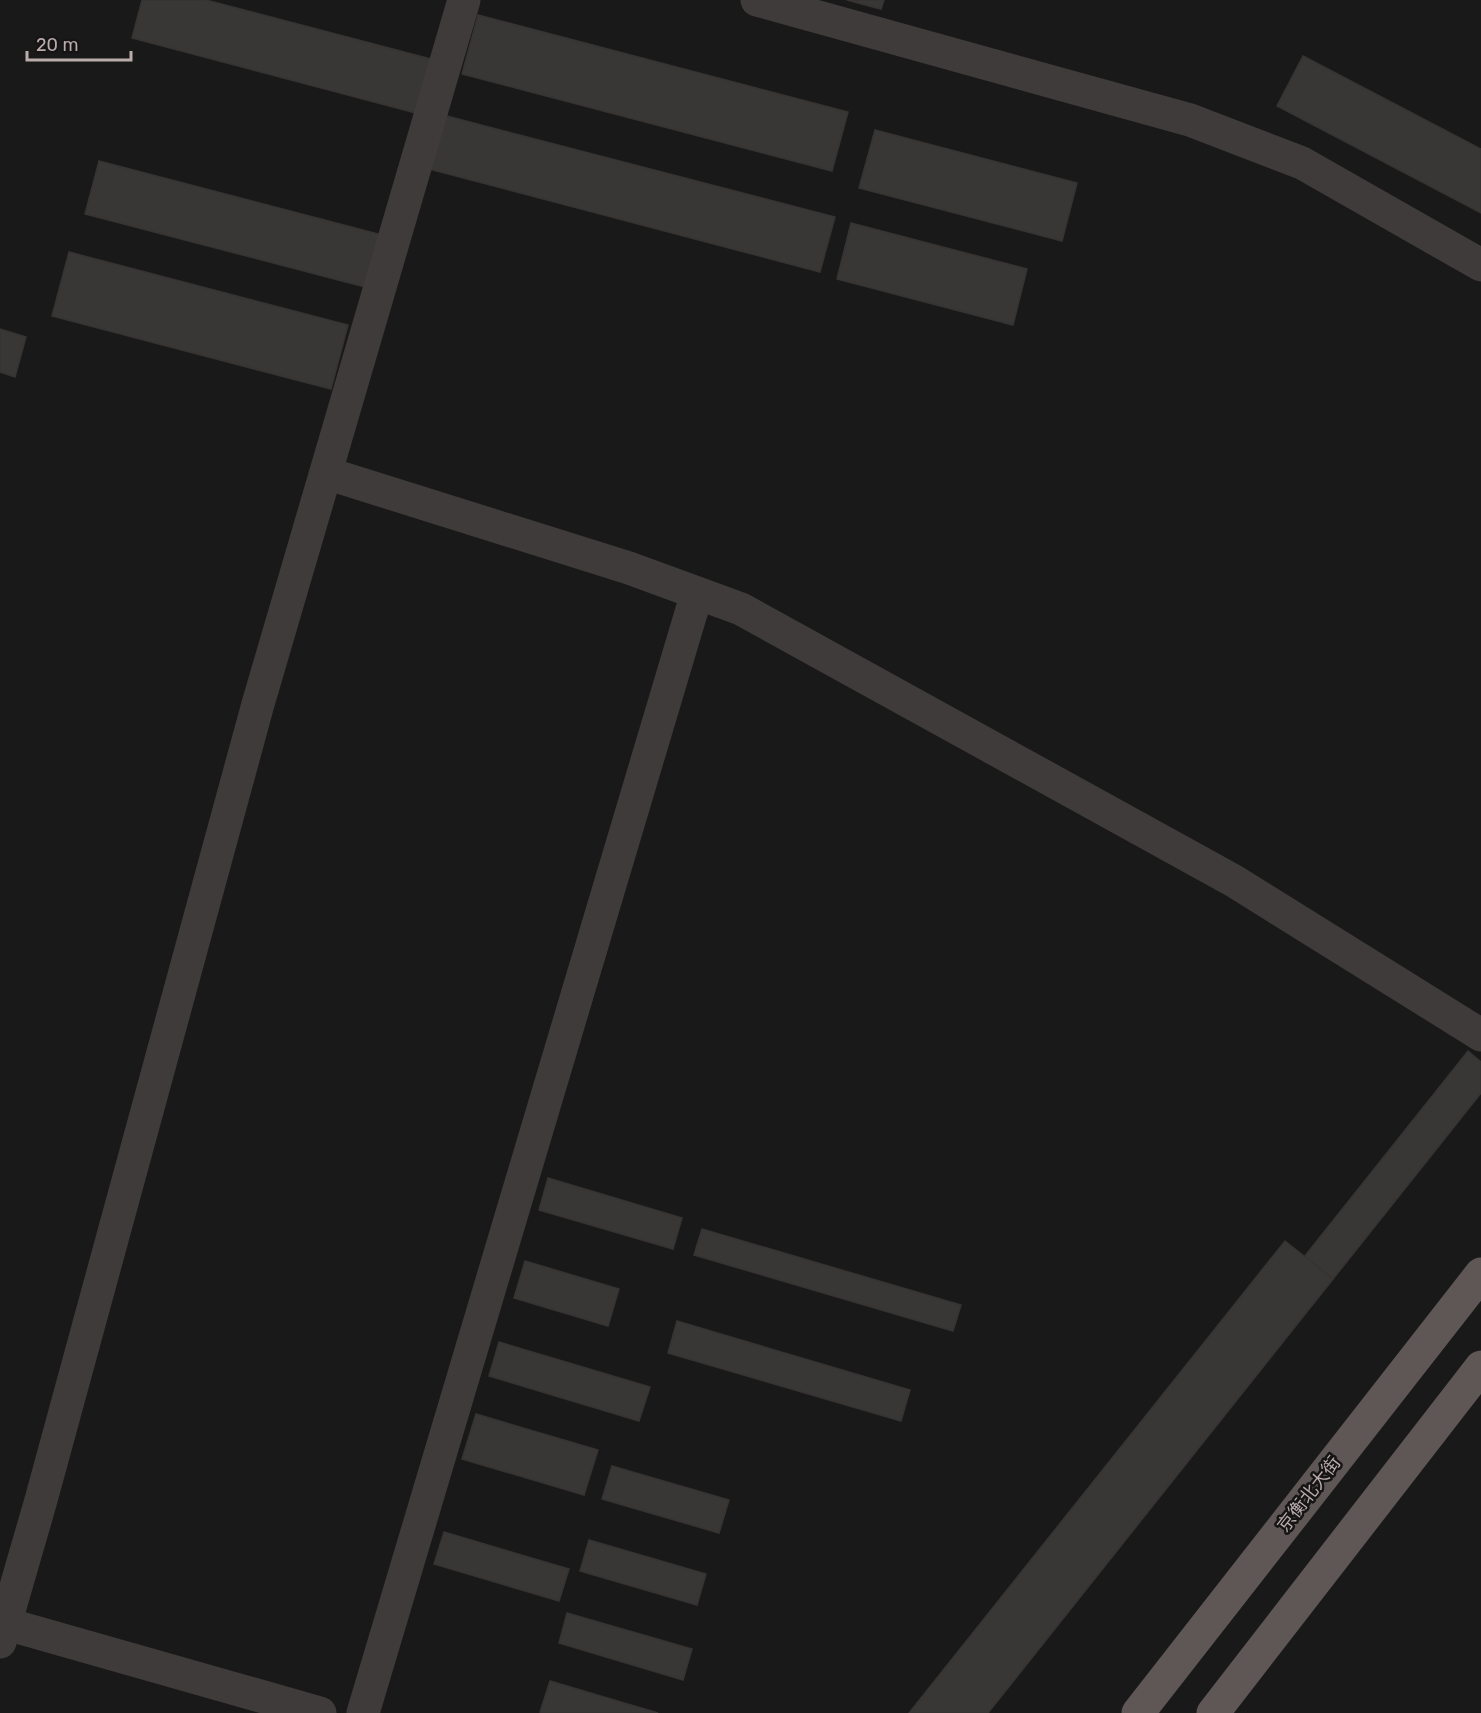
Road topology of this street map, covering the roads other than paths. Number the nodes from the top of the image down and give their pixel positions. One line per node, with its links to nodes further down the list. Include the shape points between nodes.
1 (464, 0): 4 (street)
2 (757, 0): 3 (street, via 1190,120 1302,163)
3 (1481, 265)
4 (326, 473): 5 (street); 9 (street, via 258,704)
5 (697, 593): 6 (street, via 741,609 1234,881); 11 (street)
6 (1481, 1035)
7 (1481, 1274): 12 (main road, 京衡北大街)
8 (1481, 1366): 13 (main road)
9 (2, 1629): 10 (street)
10 (320, 1713)
11 (363, 1713)
12 (1138, 1713)
13 (1213, 1713)

